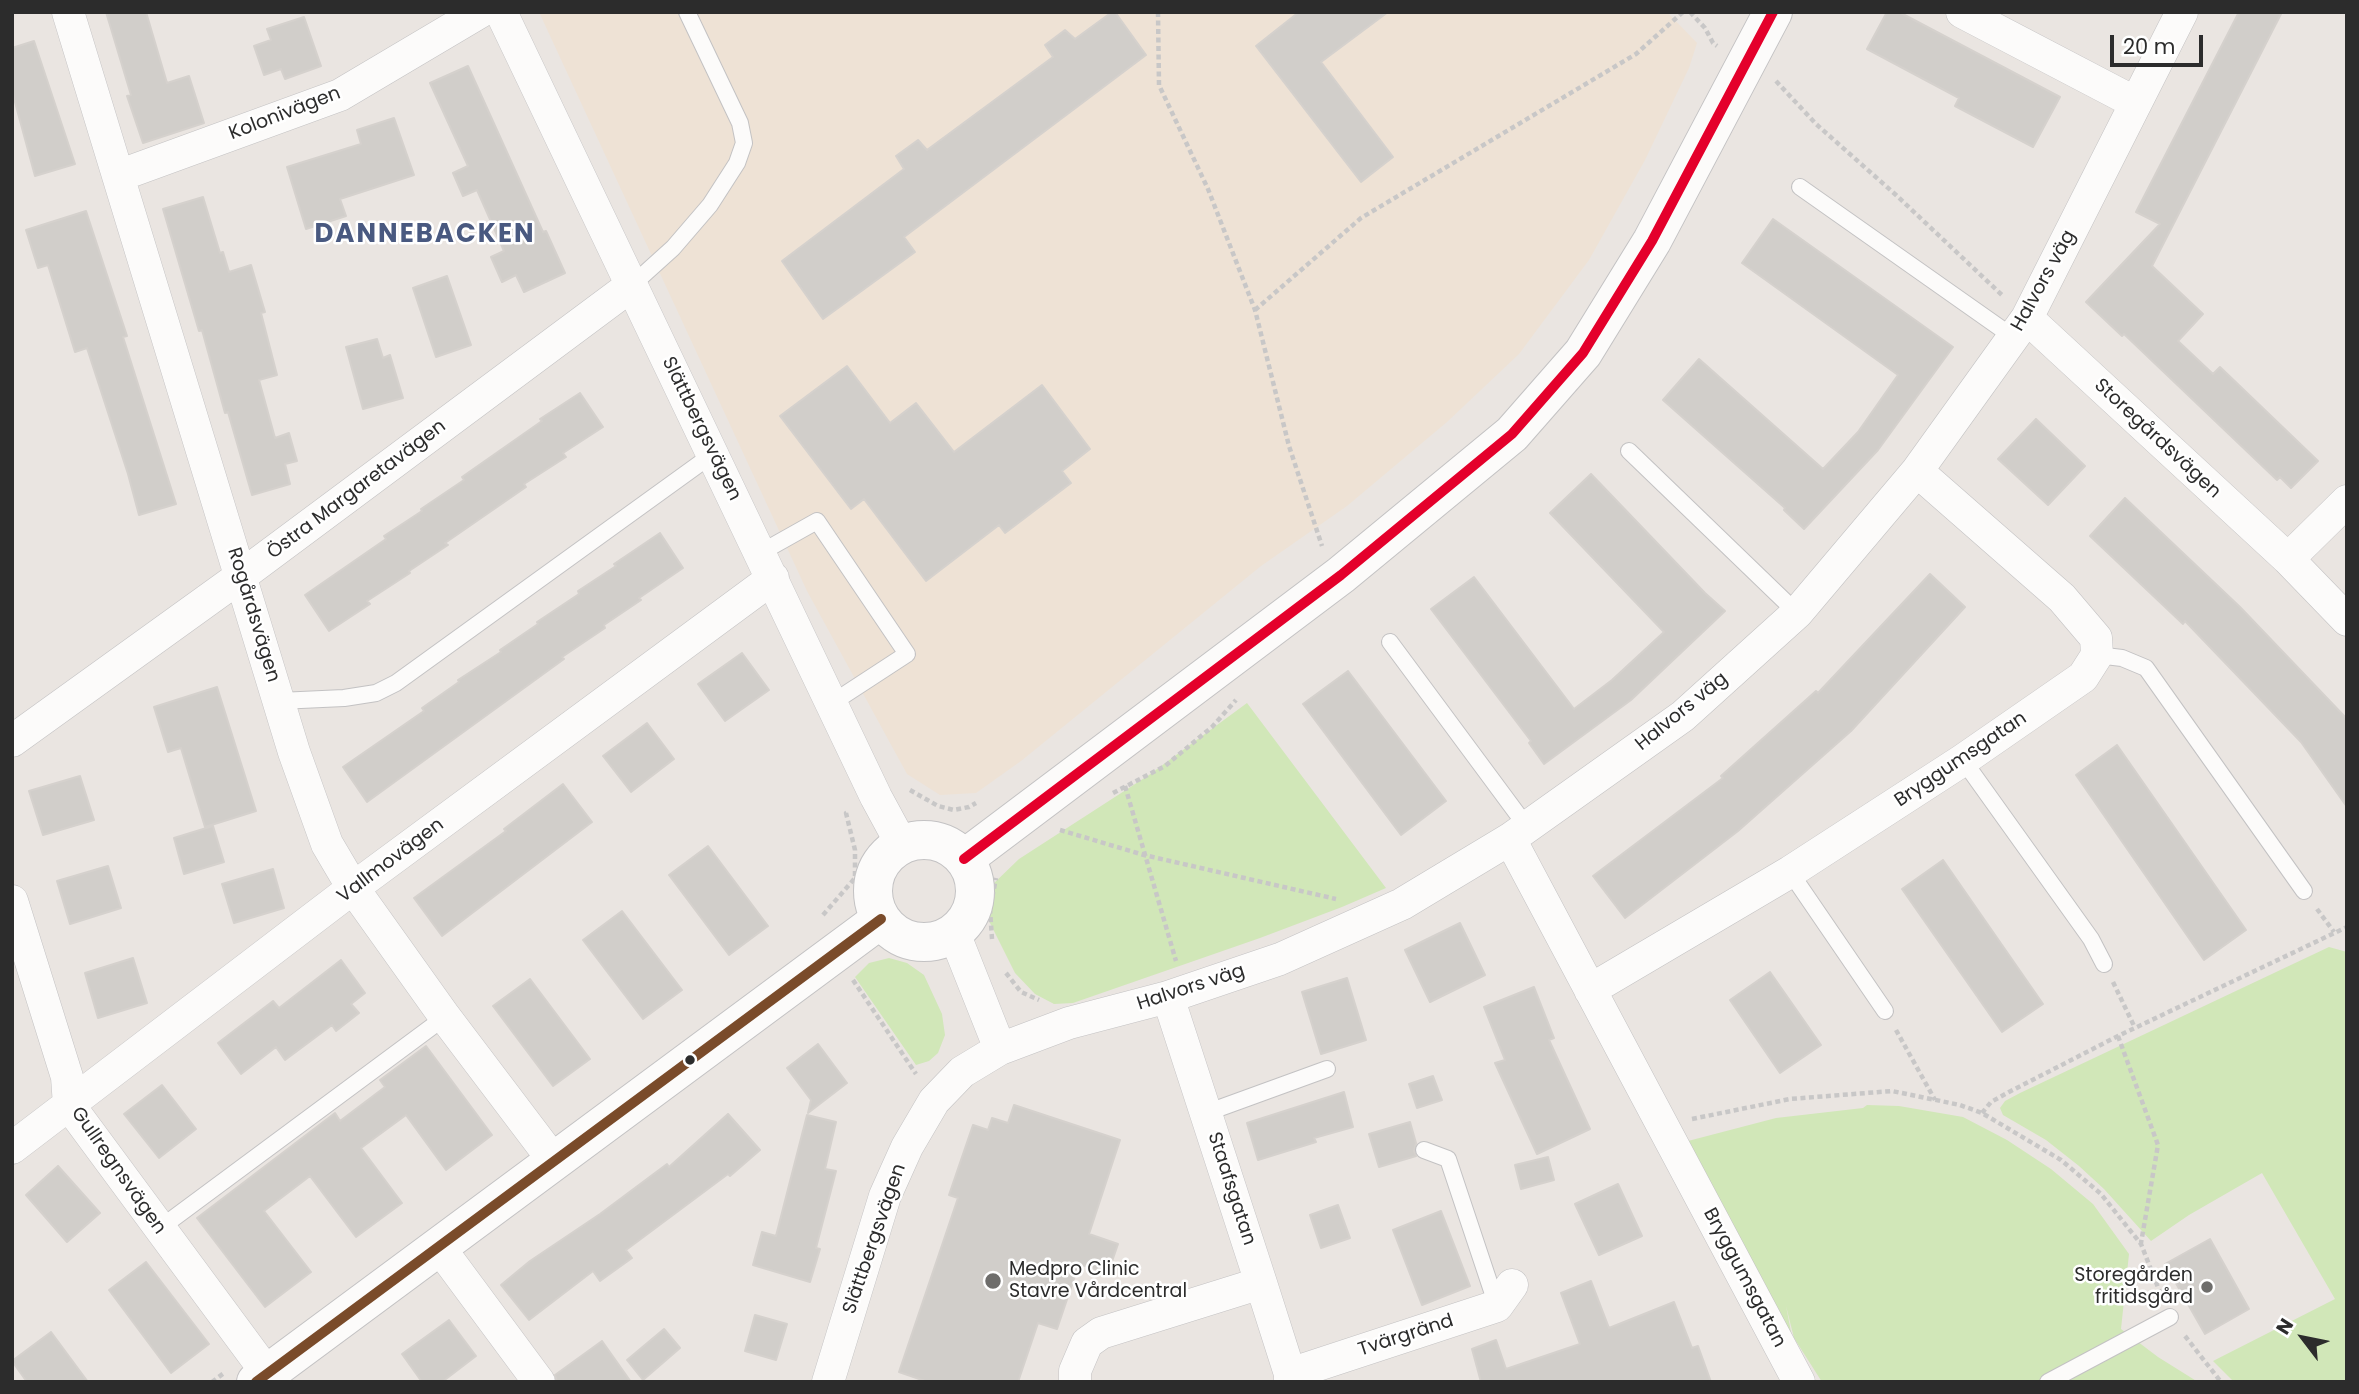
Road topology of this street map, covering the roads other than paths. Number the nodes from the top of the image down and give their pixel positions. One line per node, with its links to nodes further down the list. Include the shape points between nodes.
1 (68, 12): 9 (street, Rogårdsvägen)
2 (480, 12): 9 (street, Kolonivägen, via 340,94)
3 (501, 12): 11 (street, Slättbergsvägen)
4 (687, 12): 11 (lane, via 740,123 744,143 710,205 673,248)
5 (1773, 12): 30 (street, via 1653,240 1583,353 1512,434 1341,575)
6 (1962, 12): 8 (street)
7 (2182, 12): 8 (street, Halvors väg)
8 (2136, 103): 12 (street, Halvors väg)
9 (118, 176): 19 (street, Rogårdsvägen)
10 (1800, 187): 12 (lane)
11 (632, 285): 14 (street, Slättbergsvägen); 19 (street, Östra Margaretavägen)
12 (2020, 328): 15 (street, Halvors väg); 17 (street, Storegårdsvägen)
13 (1629, 451): 20 (lane)
14 (713, 454): 18 (street, Slättbergsvägen); 24 (lane, via 396,683 365,695)
15 (1917, 471): 20 (street, Halvors väg); 23 (street, via 2062,598 2096,638)
16 (2347, 500): 17 (street)
17 (2288, 559): 21 (street, Storegårdsvägen)
18 (766, 565): 25 (street, Slättbergsvägen); 25 (lane, via 817,521 907,654); 32 (street, Vallmovägen)
19 (241, 576): 24 (street, Rogårdsvägen); 26 (street, Östra Margaretavägen)
20 (1797, 613): 28 (street, Halvors väg, via 1683,716)
21 (2347, 620)
22 (1390, 642): 28 (lane)
23 (2097, 655): 27 (street, Bryggumsgatan, via 2084,677); 33 (lane, via 2122,658 2146,668)
24 (279, 701): 32 (street, Rogårdsvägen, via 327,844)
25 (832, 704): 29 (street, Slättbergsvägen)
26 (12, 741)
27 (1963, 760): 31 (street, Bryggumsgatan); 37 (lane, via 2091,939)
28 (1518, 833): 38 (street, Halvors väg, via 1402,904 1280,959); 39 (street, Bryggumsgatan)
29 (902, 845): 30 (street, via 936,841); 35 (street, via 878,869 873,886)
30 (964, 859): 36 (street, via 972,874 973,906)
31 (1790, 872): 39 (street, Bryggumsgatan); 40 (lane)
32 (353, 888): 41 (street, Rogårdsvägen); 44 (street, Vallmovägen)
33 (2304, 891)
34 (12, 901): 44 (street, Gullregnsvägen, via 67,1077)
35 (881, 919): 36 (street, via 892,931 922,943); 48 (street)
36 (954, 933): 42 (street)
37 (2104, 964)
38 (1174, 985): 42 (street, Halvors väg); 45 (street, Staafsgatan)
39 (1590, 990): 59 (street, Bryggumsgatan)
40 (1885, 1011)
41 (445, 1017): 48 (street, Rogårdsvägen); 49 (lane)
42 (1000, 1049): 57 (street, Slättbergsvägen, via 962,1072 934,1101 906,1147 885,1196)
43 (1327, 1069): 45 (lane)
44 (69, 1105): 46 (street, Vallmovägen); 49 (street, Gullregnsvägen)
45 (1206, 1113): 51 (street, Staafsgatan)
46 (12, 1148)
47 (1424, 1150): 52 (lane, via 1448,1159)
48 (554, 1161): 50 (street)
49 (159, 1229): 54 (street, Gullregnsvägen)
50 (439, 1247): 54 (street); 56 (street)
51 (1261, 1283): 55 (street, Staafsgatan); 58 (street, via 1101,1333 1087,1343)
52 (1504, 1296): 55 (street, Tvärgränd)
53 (2170, 1317): 60 (lane)
54 (258, 1369)
55 (1290, 1378)
56 (539, 1382)
57 (828, 1382)
58 (1074, 1382)
59 (1800, 1382)
60 (2048, 1382)

